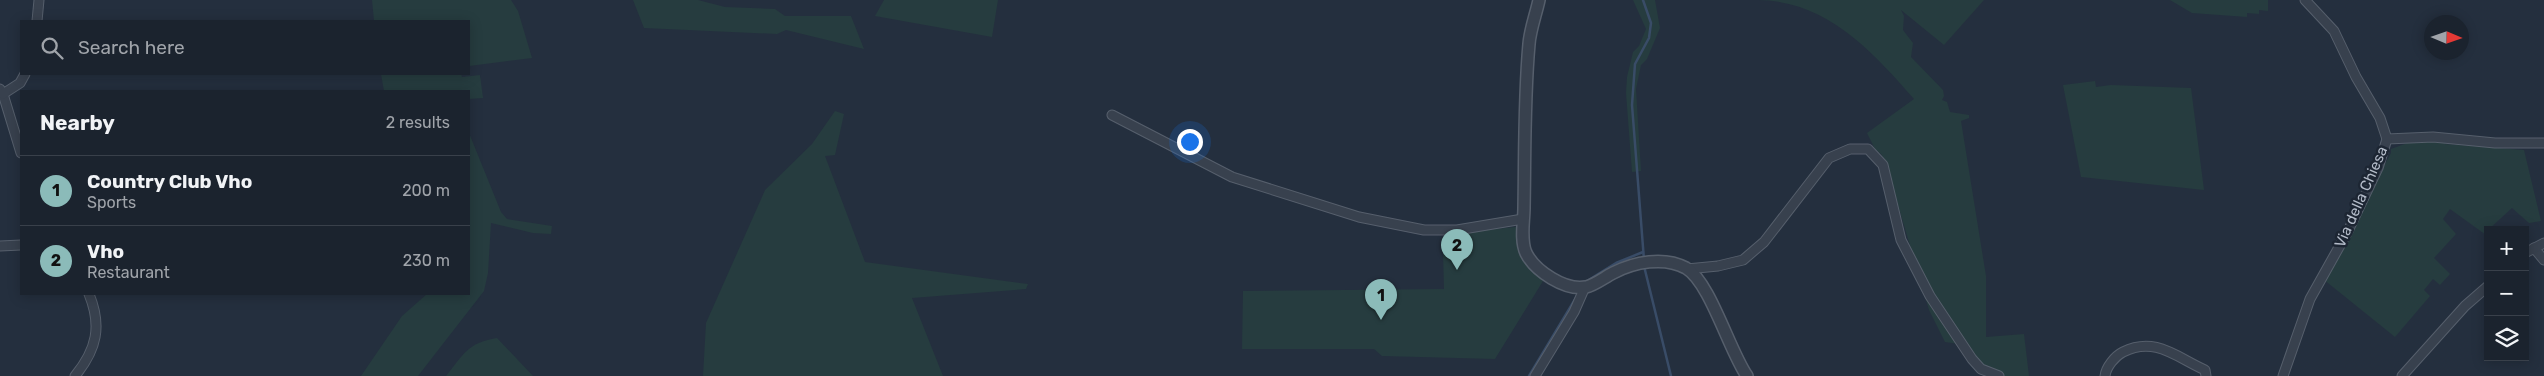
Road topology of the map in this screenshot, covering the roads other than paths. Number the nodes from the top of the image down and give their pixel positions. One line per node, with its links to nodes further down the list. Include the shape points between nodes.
1 (39, 0): 4 (street)
2 (1539, 0): 11 (street, via 1529,42)
3 (2305, 0): 8 (street, Via della Chiesa, via 2334,32 2380,118)
4 (37, 20)
5 (24, 75): 6 (street, via 20,83)
6 (2, 92): 10 (street)
7 (1112, 115): 11 (street, via 1232,177 1359,217 1424,230 1457,230)
8 (2387, 139): 9 (street, via 2434,137 2496,143); 28 (street, Via della Chiesa, via 2378,168 2348,231 2312,294)
9 (2544, 143)
10 (20, 150)
11 (1523, 219): 19 (street, via 1526,252 1534,264 1563,284)
12 (2544, 243): 15 (street)
13 (20, 245): 14 (street)
14 (0, 246)
15 (2534, 248): 16 (street); 17 (street)
16 (2529, 251)
17 (2544, 260)
18 (1687, 269): 19 (street, via 1668,262 1645,262 1616,271); 24 (street, via 1702,284 1736,360); 25 (street, via 1743,260 1764,242 1830,158 1850,149 1868,149 1884,166 1901,240 1930,296 1972,359 1981,369)
19 (1585, 287): 23 (street, via 1574,312)
20 (2484, 289): 29 (street)
21 (88, 295): 22 (street, via 97,318 97,333 88,358)
22 (75, 376)
23 (1535, 376)
24 (1747, 376)
25 (1999, 376)
26 (2105, 376): 27 (street, via 2117,355 2135,346 2154,345 2205,370)
27 (2206, 376)
28 (2282, 376)
29 (2402, 376)

